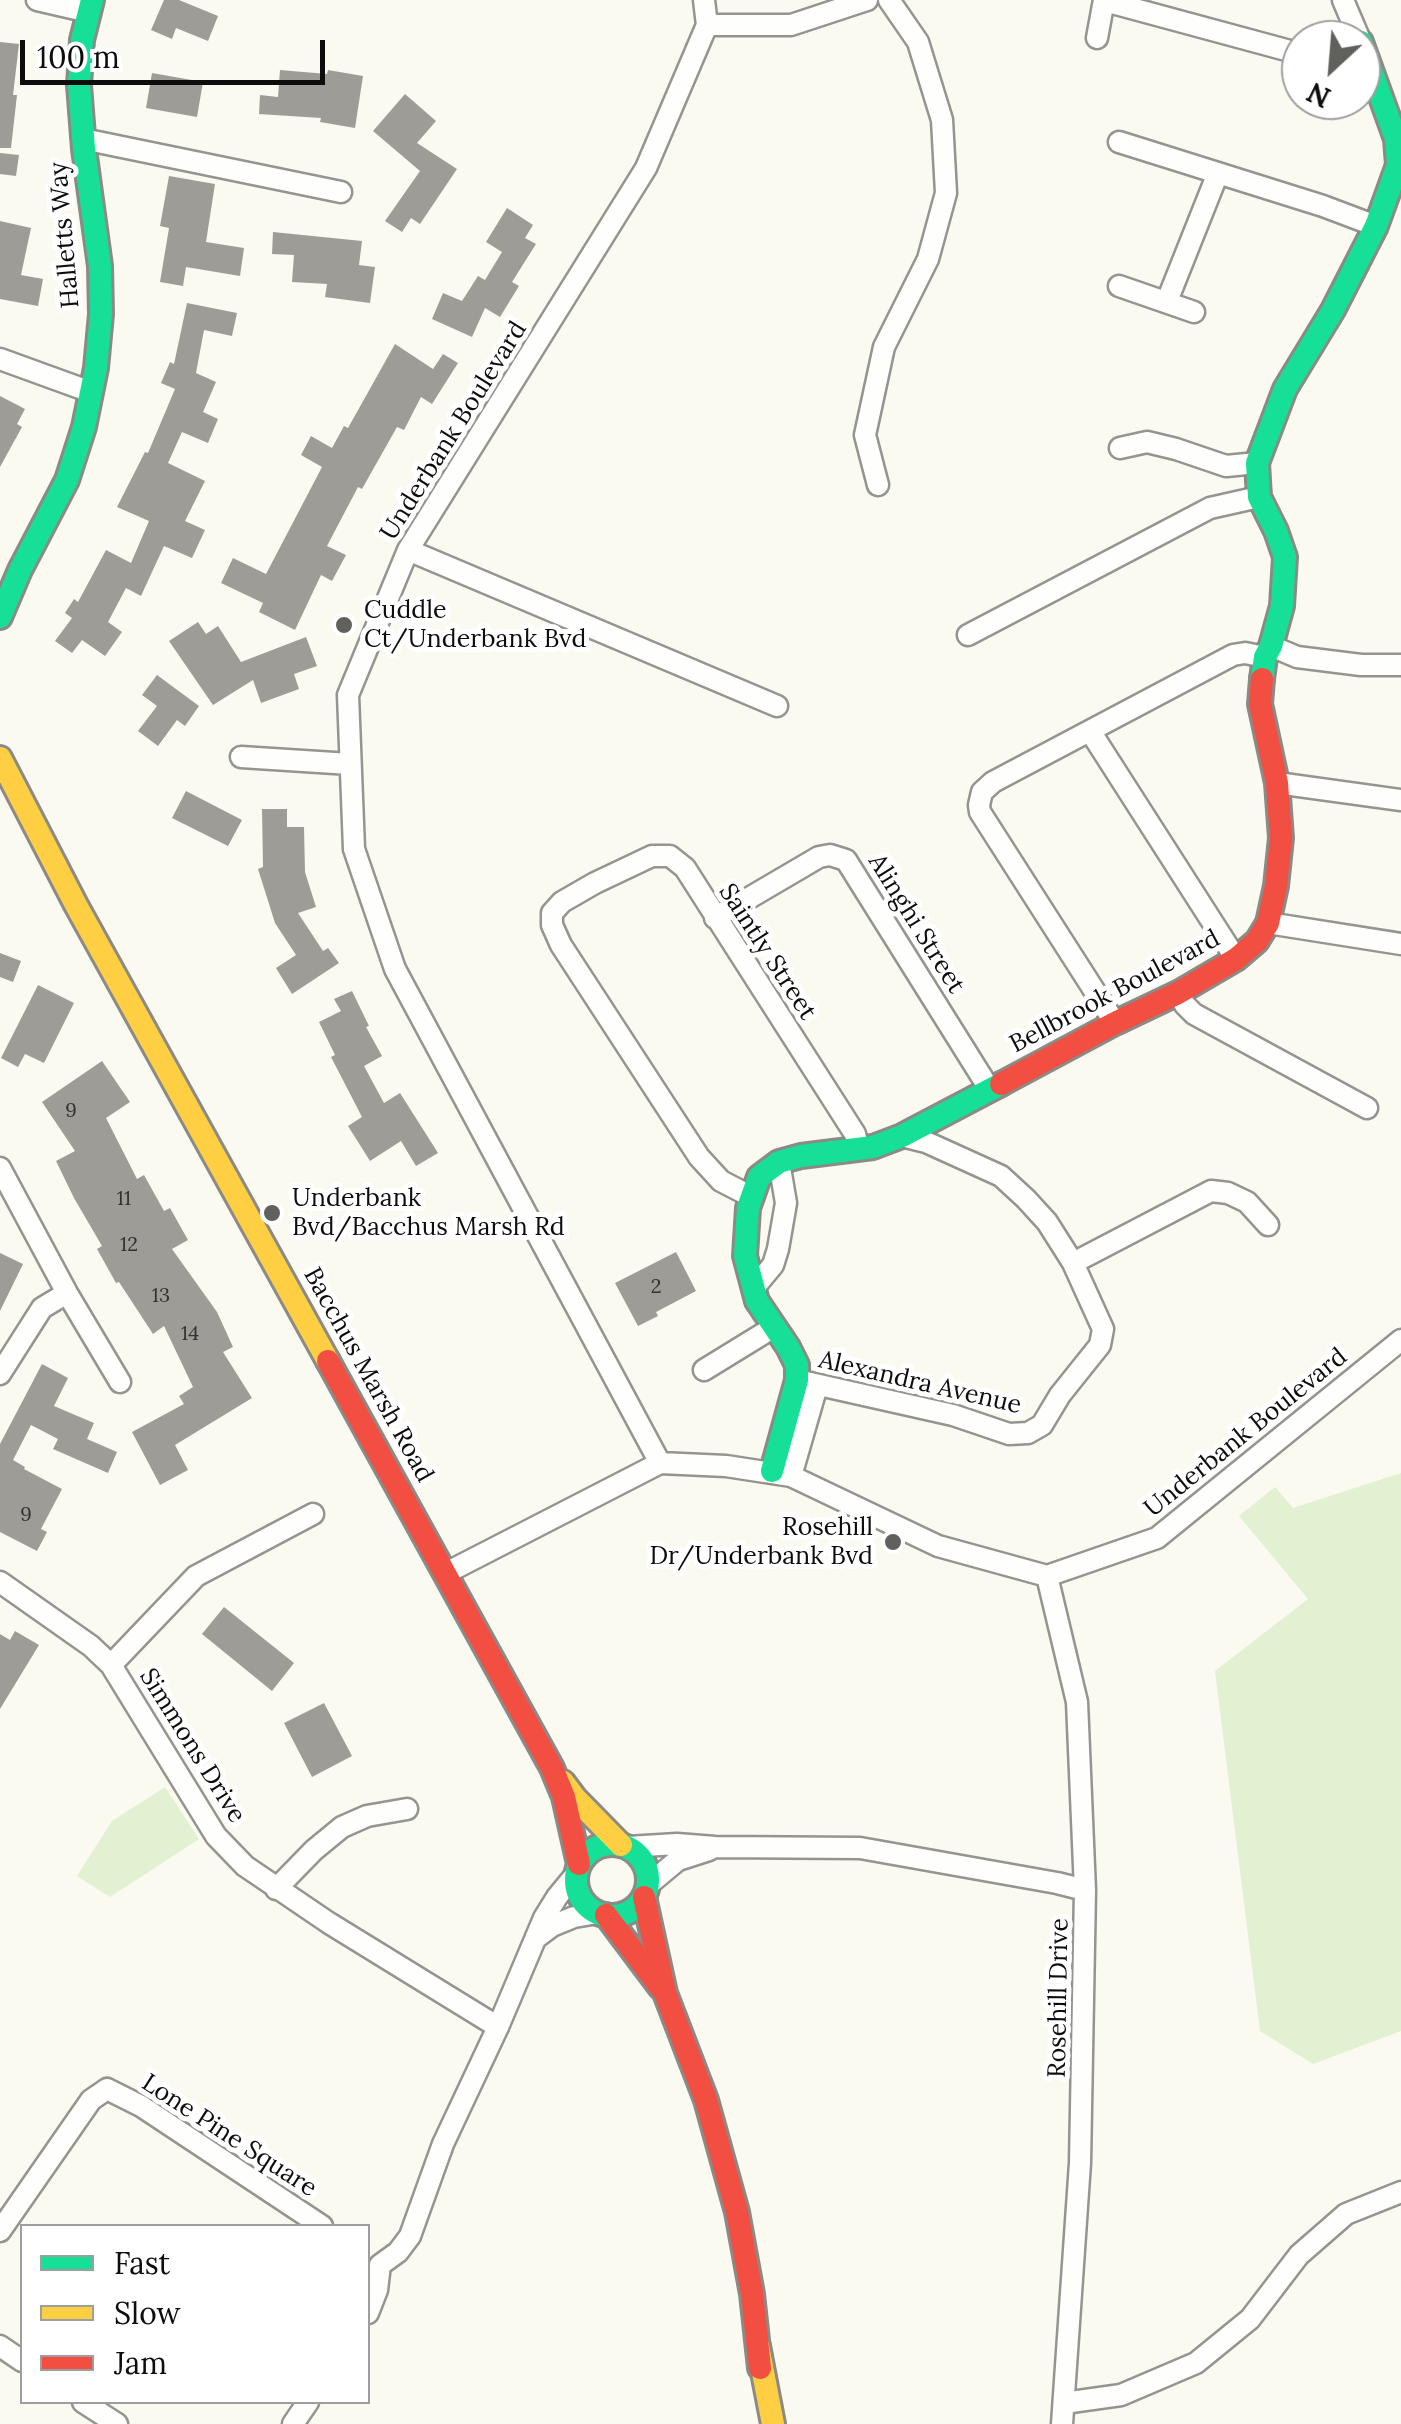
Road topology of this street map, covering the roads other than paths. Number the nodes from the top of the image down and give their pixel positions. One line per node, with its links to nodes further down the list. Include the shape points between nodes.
1 (37, 0): 6 (street)
2 (704, 0): 7 (street)
3 (866, 0): 7 (street, via 791,24)
4 (889, 0): 24 (street, via 918,42 942,120 946,193 928,259 884,347 864,435)
5 (1104, 1): 8 (street); 9 (street)
6 (90, 6): 11 (main road, Halletts Way, via 79,86)
7 (706, 25): 26 (street, Underbank Boulevard, via 646,168)
8 (1097, 38)
9 (1281, 49)
10 (1381, 102): 12 (main road)
11 (84, 138): 15 (street); 21 (main road, Halletts Way, via 101,314)
12 (1398, 140): 16 (main road, via 1398,165)
13 (1119, 142): 14 (street)
14 (1218, 174): 16 (street); 18 (street)
15 (342, 192)
16 (1376, 226): 23 (main road, via 1285,390)
17 (1119, 286): 18 (street)
18 (1166, 301): 19 (street)
19 (1194, 312)
20 (0, 360): 21 (street)
21 (91, 392): 27 (main road, Halletts Way, via 67,480)
22 (1120, 448): 23 (street, via 1147,442 1226,466)
23 (1256, 463): 25 (main road)
24 (878, 485)
25 (1259, 497): 30 (street, via 1210,508); 31 (main road, via 1284,556 1282,606)
26 (408, 550): 33 (street); 37 (street, Underbank Boulevard, via 348,694)
27 (20, 570): 28 (main road, Halletts Way); 29 (main road, Halletts Way)
28 (0, 590)
29 (0, 617)
30 (968, 635)
31 (1268, 652): 32 (street); 34 (street, via 1234,654); 38 (main road, via 1260,704)
32 (1401, 665)
33 (776, 706)
34 (1090, 730): 45 (street); 47 (street, via 993,782 982,792 980,812)
35 (241, 757): 37 (street)
36 (0, 758): 41 (main road, Bacchus Marsh Road)
37 (350, 764): 65 (street, Underbank Boulevard, via 354,849 395,970)
38 (1277, 783): 40 (street); 43 (main road, via 1282,838)
39 (0, 796): 41 (main road, Bacchus Marsh Road)
40 (1401, 800)
41 (76, 905): 68 (main road, Bacchus Marsh Road)
42 (716, 918): 48 (street, Alinghi Street, via 819,857 846,860); 51 (street, Saintly Street); 54 (street, Saintly Street, via 684,868 670,856 652,856 562,902 552,925 700,1158 721,1181)
43 (1268, 923): 44 (street); 45 (main road, Bellbrook Boulevard)
44 (1401, 944)
45 (1236, 959): 46 (main road, Bellbrook Boulevard)
46 (1178, 992): 47 (main road, Bellbrook Boulevard); 49 (street, via 1194,1014)
47 (1115, 1023): 48 (main road, Bellbrook Boulevard)
48 (990, 1090): 50 (main road, Bellbrook Boulevard)
49 (1367, 1108)
50 (902, 1136): 51 (main road, Bellbrook Boulevard); 56 (street, Alexandra Avenue, via 1000,1176 1047,1222)
51 (859, 1148): 52 (main road, Bellbrook Boulevard)
52 (778, 1162): 54 (main road, via 759,1177); 57 (street, via 786,1203 778,1250)
53 (0, 1168): 58 (street)
54 (752, 1197): 57 (main road, via 745,1256)
55 (1268, 1225): 56 (street, via 1247,1202 1211,1191)
56 (1073, 1264): 64 (street, Alexandra Avenue, via 1103,1329 1100,1345 1042,1425 1028,1433 1008,1434)
57 (753, 1289): 59 (main road)
58 (67, 1293): 62 (street, via 42,1308); 63 (street)
59 (774, 1327): 61 (street); 64 (main road)
60 (1401, 1340): 69 (street, Underbank Boulevard, via 1157,1538)
61 (704, 1370)
62 (0, 1374)
63 (120, 1382)
64 (807, 1383): 66 (main road)
65 (660, 1464): 66 (street); 68 (street)
66 (782, 1474): 69 (street, via 938,1546)
67 (314, 1514): 71 (street, via 196,1576)
68 (446, 1573): 72 (main road, Bacchus Marsh Road)
69 (1047, 1576): 78 (street, Rosehill Drive, via 1077,1702)
70 (0, 1582): 71 (street, Simmons Drive)
71 (111, 1665): 77 (street, Simmons Drive, via 216,1836)
72 (552, 1768): 74 (main road, Bacchus Marsh Road); 76 (main road, Bacchus Marsh Road)
73 (406, 1809): 77 (street, via 342,1828)
74 (624, 1846): 75 (street); 76 (main road, via 597,1847); 79 (main road, via 644,1863)
75 (715, 1847): 78 (street, via 860,1848); 79 (street, via 678,1860)
76 (577, 1869): 80 (main road, via 580,1898); 81 (street)
77 (276, 1888): 83 (street, Simmons Drive)
78 (1086, 1890): 91 (street, Rosehill Drive, via 1080,2164)
79 (646, 1891): 80 (main road, via 628,1912); 82 (main road)
80 (602, 1914): 81 (street, via 563,1921); 82 (main road)
81 (536, 1938): 83 (street)
82 (666, 1994): 89 (main road, via 723,2155)
83 (498, 2027): 87 (street, via 448,2132 410,2236 398,2252)
84 (1401, 2192): 91 (street, via 1346,2214 1299,2256 1250,2319 1196,2364)
85 (319, 2224): 86 (street, Lone Pine Square, via 107,2089 90,2100)
86 (0, 2232)
87 (374, 2261): 88 (street)
88 (370, 2307)
89 (758, 2346): 93 (main road); 94 (main road)
90 (86, 2404): 92 (street)
91 (1063, 2414)
92 (116, 2424)
93 (763, 2424)
94 (772, 2424)

